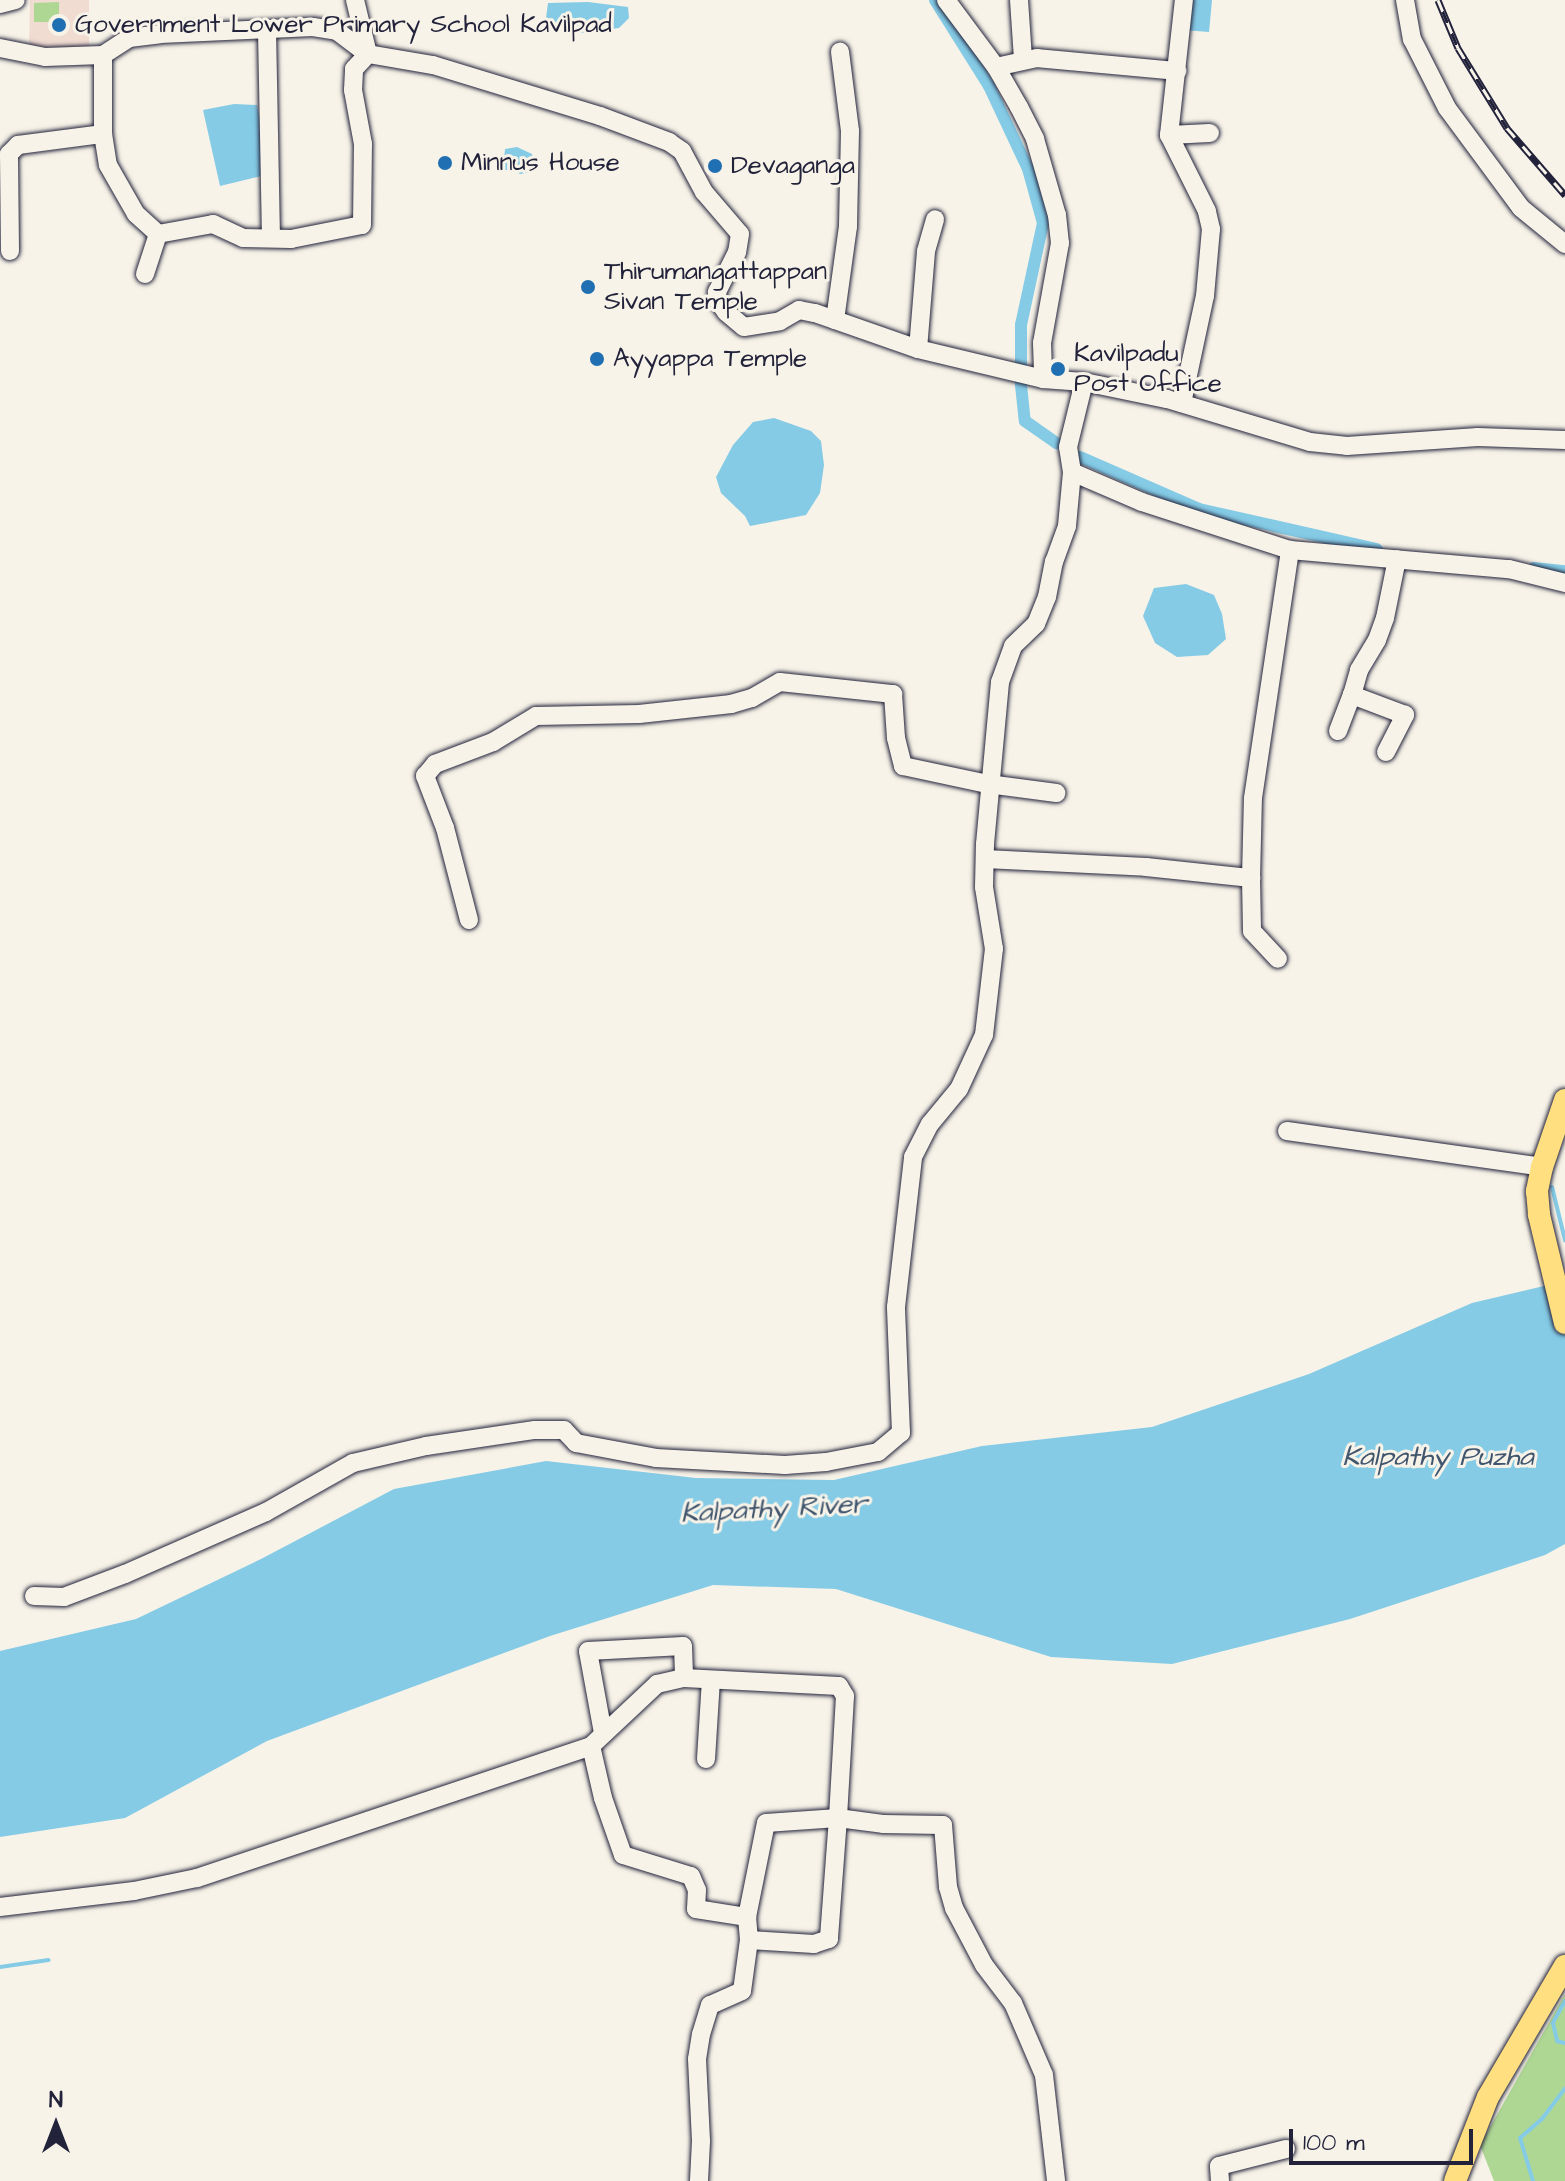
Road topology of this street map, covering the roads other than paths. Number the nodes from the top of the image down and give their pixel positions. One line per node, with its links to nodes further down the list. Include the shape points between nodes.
1 (16, 0): 7 (street)
2 (355, 0): 11 (street)
3 (946, 0): 14 (street)
4 (1019, 0): 13 (street)
5 (1184, 0): 15 (street)
6 (1405, 0): 22 (street, via 1412,39 1447,108 1521,208)
7 (0, 4)
8 (267, 30): 11 (street, via 337,31); 12 (street, via 129,38); 21 (street)
9 (0, 48): 12 (street, via 45,57)
10 (840, 52): 25 (street, via 850,131 848,226)
11 (368, 54): 21 (street, via 354,69 353,90 363,144 362,225 291,239); 25 (street, via 433,65 669,142 682,151 704,192 740,234 717,292 726,312 744,327 780,321 799,310)
12 (103, 55): 17 (street)
13 (1023, 59): 14 (street); 15 (street)
14 (996, 67): 27 (street, via 1035,139 1057,215 1060,243 1042,343)
15 (1177, 71): 18 (street)
16 (1210, 133): 18 (street)
17 (103, 134): 20 (street, via 108,165 136,214); 23 (street, via 18,145 9,154)
18 (1169, 135): 29 (street, via 1211,229 1205,296)
19 (935, 219): 26 (street, via 926,251)
20 (158, 234): 21 (street, via 213,224 243,238); 24 (street)
21 (271, 236)
22 (1565, 244)
23 (10, 251)
24 (145, 274)
25 (835, 320): 26 (street)
26 (918, 349): 27 (street)
27 (1043, 379): 28 (street)
28 (1084, 382): 29 (street); 31 (street, via 1068,447)
29 (1182, 403): 30 (street, via 1261,430 1347,446 1478,437)
30 (1565, 440)
31 (1072, 472): 32 (street, via 1142,502); 38 (street, via 1067,526 1047,597 1036,624 1013,646 1000,682)
32 (1290, 550): 33 (street); 41 (street, via 1253,798)
33 (1397, 559): 34 (street, via 1509,569); 35 (street, via 1385,618)
34 (1565, 583)
35 (1352, 695): 36 (street); 37 (street, via 1405,715)
36 (1338, 731)
37 (1386, 752)
38 (988, 784): 39 (street); 40 (street); 42 (street, via 903,766 893,694 780,682 731,704 639,714 536,716 493,742 435,764 425,776)
39 (1056, 793)
40 (985, 859): 41 (street); 48 (street, via 994,949 984,1035 959,1089 930,1124 913,1157 896,1307 901,1433 878,1452 785,1465 656,1458 576,1443 564,1430 426,1446 353,1463 266,1512 125,1574 64,1597)
41 (1251, 878): 43 (street, via 1252,931)
42 (469, 920)
43 (1278, 959)
44 (1565, 1100): 46 (main road)
45 (1287, 1131): 46 (street)
46 (1542, 1167): 47 (main road, via 1539,1215)
47 (1565, 1323)
48 (34, 1596)
49 (684, 1678): 50 (street); 51 (street, via 657,1684); 51 (street, via 683,1646 588,1651)
50 (711, 1680): 52 (street); 53 (street, via 839,1686 845,1696)
51 (597, 1740): 54 (street, via 197,1878); 55 (street, via 603,1798 623,1855 691,1876 696,1909)
52 (706, 1759)
53 (838, 1818): 55 (street, via 766,1823); 56 (street, via 829,1939 814,1944); 60 (street, via 943,1825 954,1908 984,1965 1013,2003 1044,2075)
54 (0, 1907)
55 (747, 1917): 56 (street)
56 (749, 1940): 59 (street, via 742,1991 710,2005 701,2034)
57 (1565, 1966): 62 (main road, via 1488,2097)
58 (1286, 2149): 61 (street, via 1219,2166)
59 (699, 2181)
60 (1056, 2181)
61 (1220, 2181)
62 (1455, 2181)

